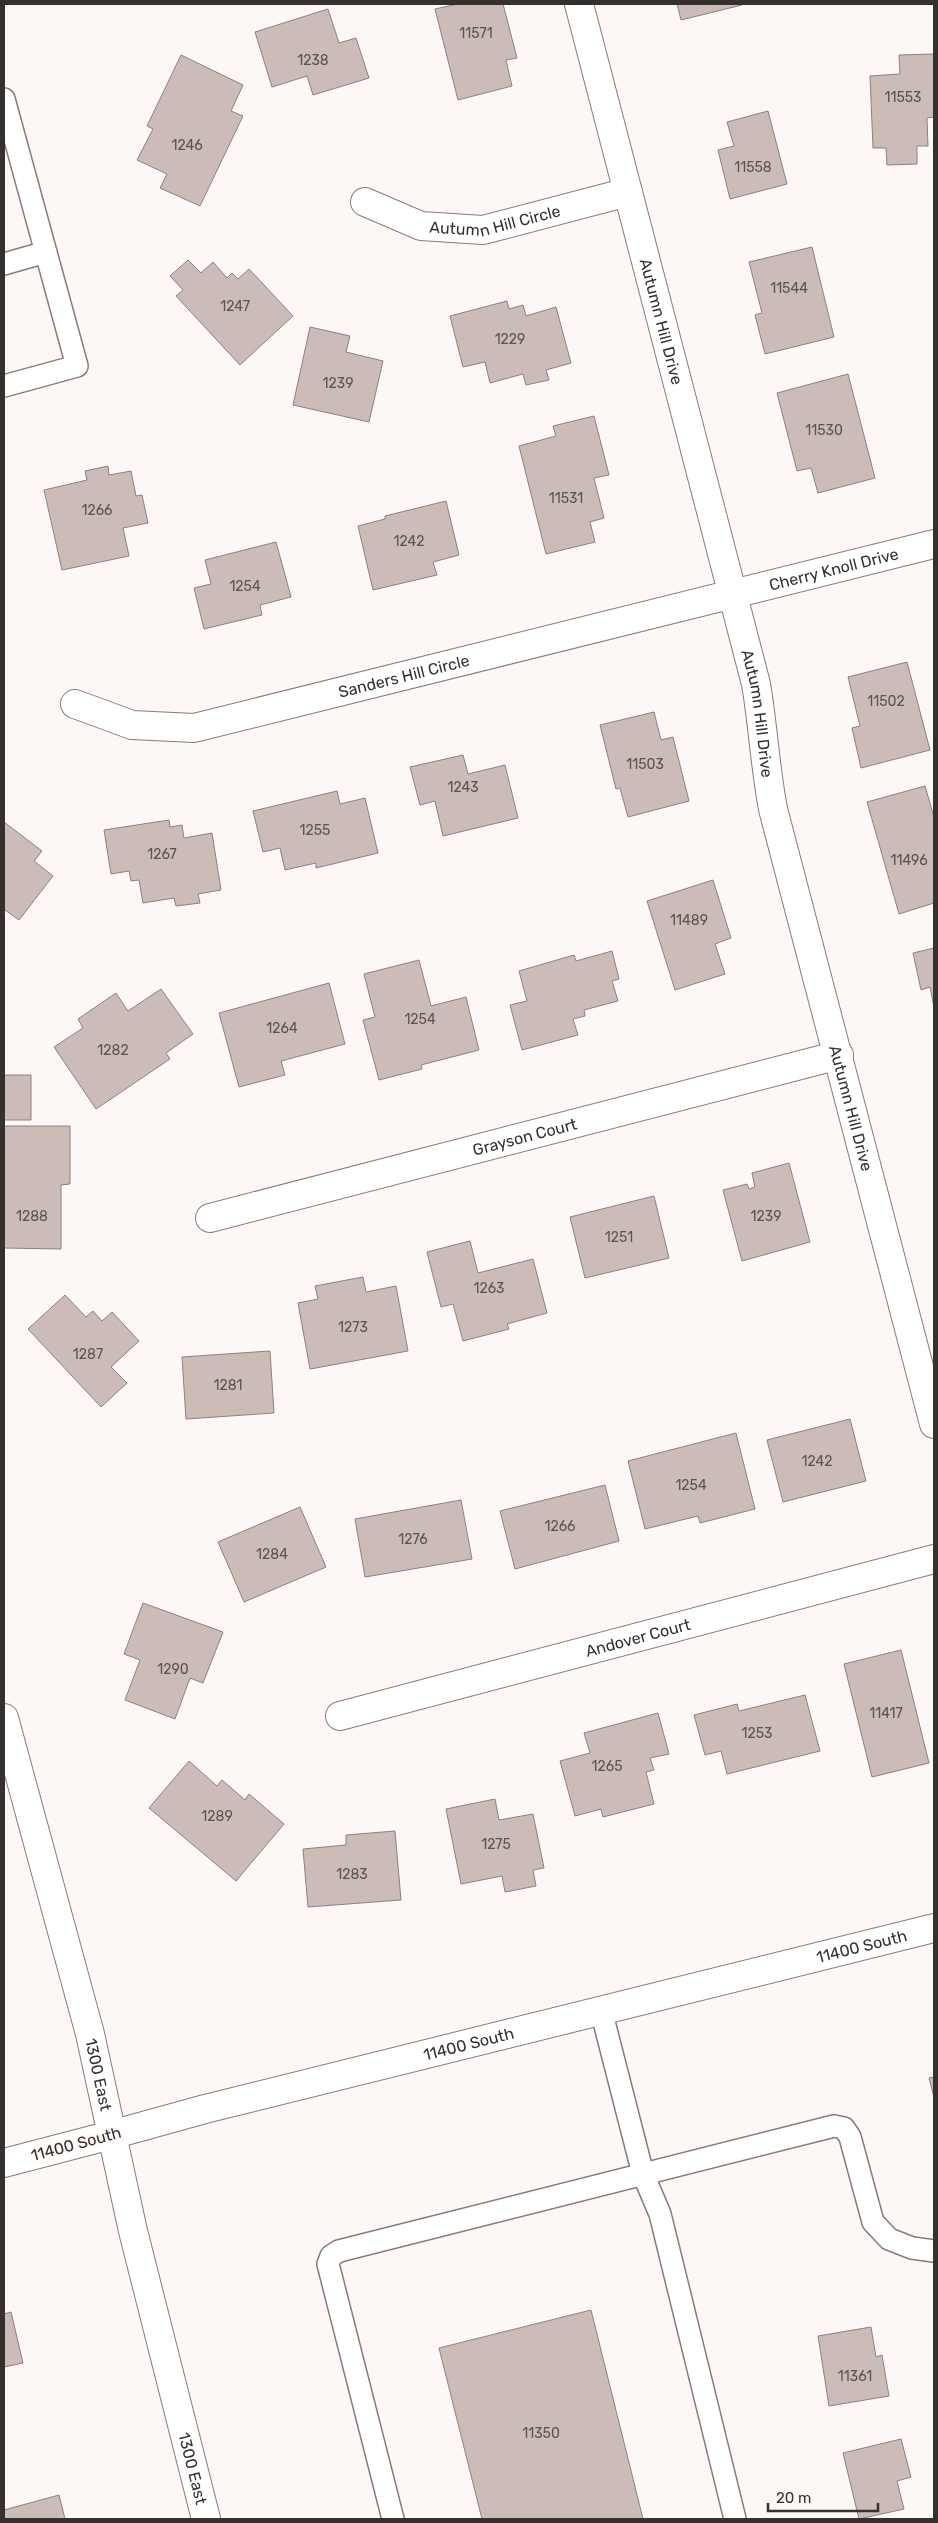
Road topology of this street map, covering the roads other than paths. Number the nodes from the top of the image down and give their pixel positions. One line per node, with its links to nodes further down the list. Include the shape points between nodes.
1 (579, 4): 4 (street, Autumn Hill Drive)
2 (4, 99): 3 (lane)
3 (12, 160): 6 (lane)
4 (628, 192): 5 (street, Autumn Hill Circle, via 482,230 421,226); 10 (street, Autumn Hill Drive)
5 (364, 202)
6 (46, 252): 7 (lane); 8 (lane, via 77,366)
7 (4, 264)
8 (4, 386)
9 (934, 544): 10 (street, Cherry Knoll Drive)
10 (734, 594): 11 (street, Sanders Hill Circle, via 194,728 132,725); 12 (street, Autumn Hill Drive, via 756,684 773,809)
11 (75, 704)
12 (839, 1055): 13 (street, Grayson Court); 14 (street, Autumn Hill Drive)
13 (210, 1218)
14 (934, 1424)
15 (934, 1559): 16 (street, Andover Court)
16 (340, 1716)
17 (4, 1718): 20 (street, 1300 East, via 90,2034)
18 (934, 1928): 19 (street, 11400 South)
19 (601, 2010): 20 (street, 11400 South); 22 (lane)
20 (111, 2135): 21 (street, 11400 South); 24 (street, 1300 East)
21 (4, 2163)
22 (643, 2174): 23 (lane, via 834,2126 844,2128 850,2137 874,2222 888,2239 912,2248); 25 (lane, via 348,2248 331,2256 328,2264); 26 (lane, via 660,2214)
23 (934, 2251)
24 (206, 2519)
25 (393, 2519)
26 (735, 2519)

